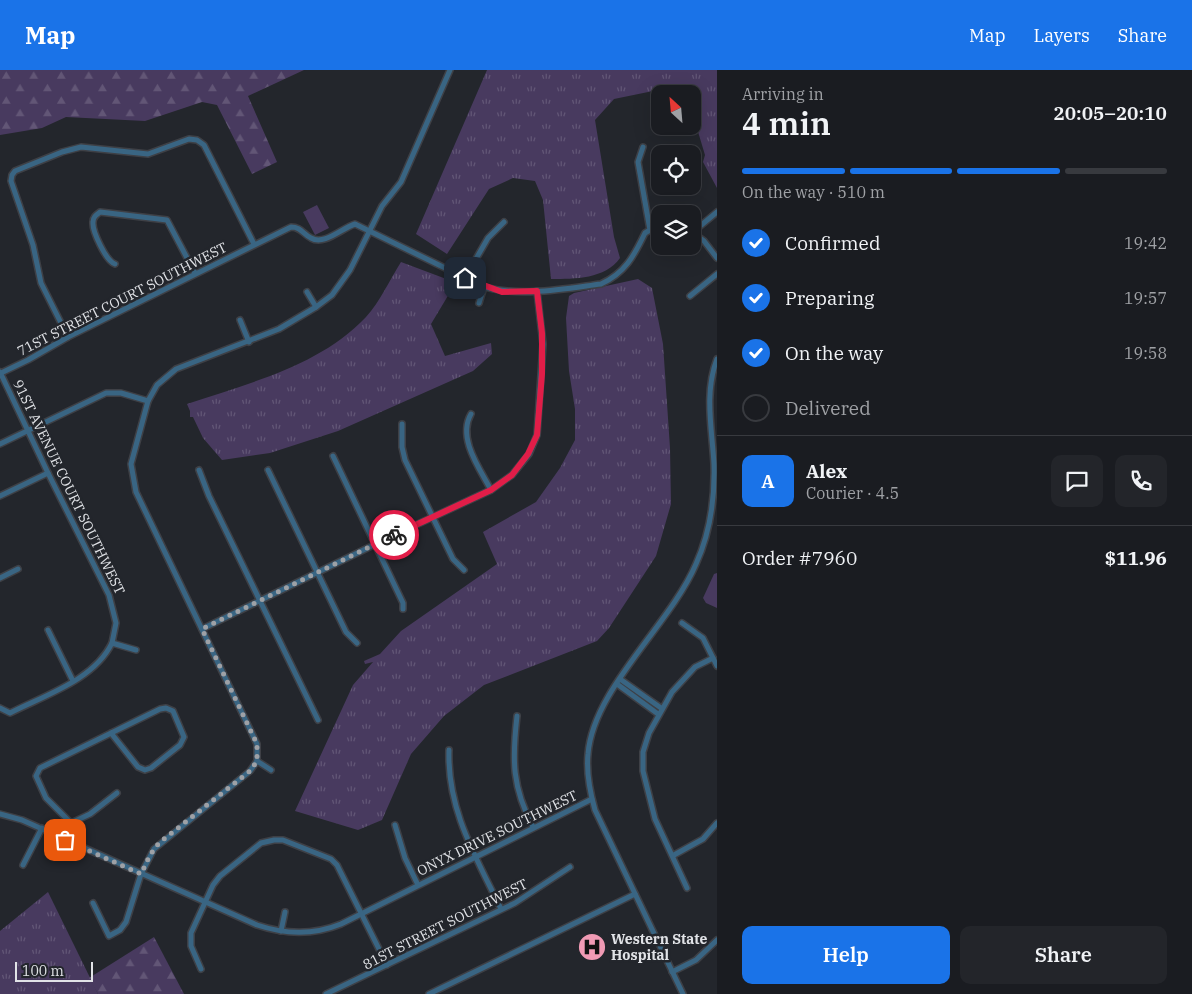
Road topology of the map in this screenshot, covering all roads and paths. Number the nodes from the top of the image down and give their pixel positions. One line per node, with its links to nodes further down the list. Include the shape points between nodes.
1 (450, 70): 7 (street, via 402,182 382,206)
2 (643, 147): 6 (street, via 638,162)
3 (717, 212): 5 (street)
4 (504, 222): 14 (street, via 488,238)
5 (701, 225)
6 (650, 230): 16 (street, 71ST STREET COURT SOUTHWEST, via 645,233 627,266 612,279 601,284)
7 (370, 231): 9 (street, 71ST STREET COURT SOUTHWEST, via 352,225 319,240 311,239 297,227 291,227); 14 (street, 71ST STREET COURT SOUTHWEST); 20 (street, via 340,285)
8 (701, 241): 10 (street)
9 (254, 244): 12 (street, 71ST STREET COURT SOUTHWEST); 22 (street, via 204,145 197,140 189,139 148,154 76,148 18,170 11,177 42,283)
10 (717, 258)
11 (115, 264): 12 (street, via 106,256 92,224 97,214 104,212 167,220)
12 (195, 273): 22 (street, 71ST STREET COURT SOUTHWEST)
13 (717, 274): 18 (street)
14 (465, 278): 15 (street, 71ST STREET COURT SOUTHWEST)
15 (484, 287): 16 (street, 71ST STREET COURT SOUTHWEST, via 502,292); 19 (street)
16 (537, 291): 36 (street, via 543,344 537,435 521,465 505,482)
17 (307, 292): 20 (street)
18 (690, 296)
19 (479, 302)
20 (316, 307): 23 (street)
21 (240, 320): 23 (street)
22 (68, 337): 25 (street, 71ST STREET COURT SOUTHWEST)
23 (249, 342): 26 (street, via 176,369 160,381)
24 (717, 359): 32 (street, ONYX DRIVE SOUTHWEST, via 710,382)
25 (0, 372): 29 (street, 91ST AVENUE COURT SOUTHWEST)
26 (148, 402): 29 (street, via 121,393 106,394); 47 (street, via 131,464 134,486)
27 (471, 414): 36 (street, via 466,424 467,440)
28 (402, 424): 38 (street, via 403,456)
29 (28, 430): 30 (street); 35 (street, 91ST AVENUE COURT SOUTHWEST)
30 (0, 444)
31 (333, 456): 39 (street)
32 (715, 465): 54 (street, ONYX DRIVE SOUTHWEST, via 713,508 696,564 675,604)
33 (199, 470): 44 (street)
34 (268, 470): 42 (street)
35 (48, 473): 37 (street); 49 (street, 91ST AVENUE COURT SOUTHWEST, via 113,604 116,623)
36 (491, 490): 38 (street)
37 (0, 496)
38 (433, 518): 39 (street); 41 (street, via 453,559)
39 (374, 544): 42 (street); 45 (street)
40 (18, 569): 43 (street)
41 (464, 570)
42 (317, 573): 44 (street); 50 (street, via 346,632)
43 (0, 578)
44 (260, 601): 47 (street); 61 (street)
45 (403, 609)
46 (682, 623): 52 (street, via 703,638)
47 (202, 629): 64 (street, via 257,744)
48 (48, 630): 55 (street)
49 (112, 643): 51 (street); 55 (street, via 99,664)
50 (357, 643)
51 (136, 650)
52 (713, 658): 53 (street); 58 (street, via 695,667)
53 (717, 666)
54 (620, 679): 56 (street, ONYX DRIVE SOUTHWEST); 58 (street)
55 (73, 681): 57 (street, via 6,713)
56 (617, 684): 59 (street); 67 (street, ONYX DRIVE SOUTHWEST, via 596,721 590,741 588,772)
57 (0, 708)
58 (662, 708): 59 (street)
59 (658, 714): 75 (street, via 643,752 643,771 655,818)
60 (517, 716): 72 (street, via 515,778 522,806)
61 (318, 720)
62 (111, 733): 62 (street, via 138,767 146,770 180,745 184,737 173,711 163,708); 69 (street, via 40,768 36,776 46,798)
63 (449, 750): 76 (street, via 452,796 461,826)
64 (257, 761): 65 (street); 79 (street, via 250,771 159,843)
65 (271, 770)
66 (117, 794): 69 (street, via 90,814)
67 (592, 799): 72 (street, ONYX DRIVE SOUTHWEST); 82 (street)
68 (0, 814): 73 (street, ONYX DRIVE SOUTHWEST)
69 (71, 822): 74 (street)
70 (717, 823): 75 (street, via 703,839)
71 (395, 825): 80 (street)
72 (533, 827): 76 (street, ONYX DRIVE SOUTHWEST)
73 (42, 828): 74 (street, ONYX DRIVE SOUTHWEST); 77 (street)
74 (65, 840): 79 (street, ONYX DRIVE SOUTHWEST)
75 (674, 855): 81 (street, via 673,860)
76 (476, 856): 80 (street, ONYX DRIVE SOUTHWEST); 85 (street)
77 (23, 865)
78 (570, 867): 85 (street, 81ST STREET SOUTHWEST, via 537,891)
79 (141, 874): 83 (street, ONYX DRIVE SOUTHWEST); 84 (street, via 126,922 120,930 109,936)
80 (418, 885): 87 (street, ONYX DRIVE SOUTHWEST)
81 (687, 888)
82 (636, 894): 92 (street); 94 (street)
83 (205, 902): 87 (street, via 220,876 261,843 278,840 335,862); 88 (street, ONYX DRIVE SOUTHWEST, via 257,925); 91 (street, via 190,941)
84 (93, 903)
85 (501, 909): 90 (street, 81ST STREET SOUTHWEST)
86 (285, 912): 88 (street)
87 (361, 913): 88 (street, ONYX DRIVE SOUTHWEST, via 326,929); 90 (street)
88 (281, 931)
89 (717, 940): 92 (street, via 696,960)
90 (387, 965): 93 (street, 81ST STREET SOUTHWEST)
91 (201, 969)
92 (672, 972): 95 (street)
93 (326, 994)
94 (429, 994)
95 (683, 994)

